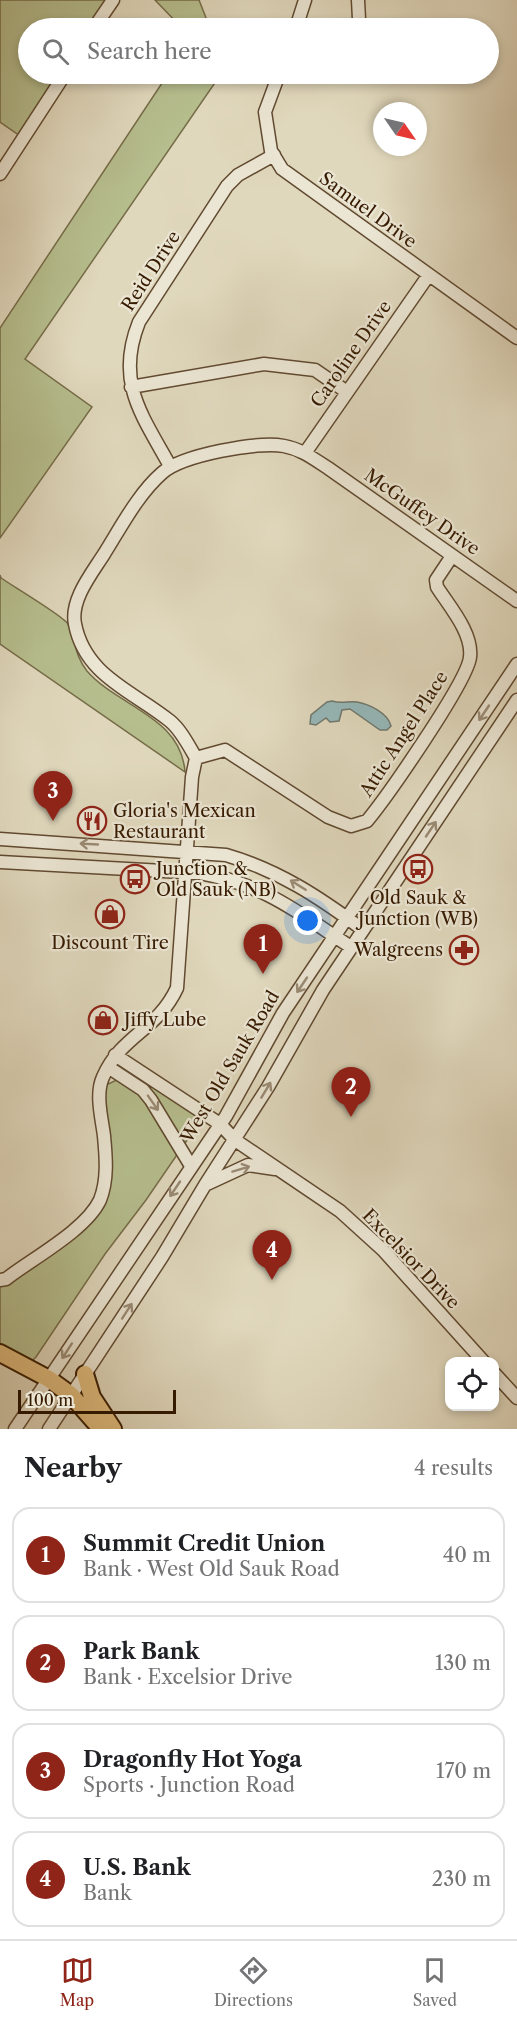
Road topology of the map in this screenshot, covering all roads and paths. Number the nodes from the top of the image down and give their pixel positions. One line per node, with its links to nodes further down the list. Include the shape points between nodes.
1 (113, 0): 4 (street)
2 (305, 0): 5 (street)
3 (358, 0): 6 (street)
4 (101, 18)
5 (299, 18)
6 (359, 18)
7 (58, 84): 10 (street)
8 (275, 84): 9 (street, Samuel Drive, via 265,112)
9 (274, 155): 11 (street, Samuel Drive, via 282,169); 13 (street, Reid Drive, via 238,175 227,186 139,322 129,355)
10 (0, 174)
11 (428, 276): 12 (street, Samuel Drive); 14 (street, Caroline Drive)
12 (517, 338)
13 (131, 387): 14 (street, via 264,364 315,370); 16 (street, Reid Drive, via 137,407)
14 (347, 392): 15 (street, Caroline Drive)
15 (305, 453): 16 (street, via 266,444); 17 (street, McGuffey Drive)
16 (170, 466): 21 (street, via 151,483 88,579 74,621 82,649 97,670 169,721)
17 (452, 556): 18 (street, McGuffey Drive); 21 (street, Attic Angel Place, via 436,580 466,634 471,655 467,670 366,821 351,826 328,817 225,750)
18 (517, 601)
19 (517, 664): 26 (street, West Old Sauk Road, one-way to 26)
20 (517, 700): 27 (street, one-way to 20)
21 (196, 758): 23 (street)
22 (0, 839): 23 (street, one-way to 22)
23 (188, 850): 25 (street); 26 (street, one-way to 23, via 272,870 226,855)
24 (0, 862): 25 (street)
25 (186, 873): 28 (street, via 225,878 266,892); 30 (street, via 177,988 157,1020)
26 (347, 918): 27 (street); 28 (street, West Old Sauk Road)
27 (363, 929): 29 (street)
28 (334, 936): 29 (street); 32 (street, West Old Sauk Road, one-way to 32, via 283,1013)
29 (351, 947): 33 (street, one-way to 29)
30 (115, 1055): 31 (street); 32 (street, Excelsior Drive)
31 (108, 1067): 34 (street, one-way to 34, via 151,1100); 37 (street, via 100,1088 106,1159 100,1200 84,1222)
32 (220, 1124): 33 (street, Excelsior Drive); 34 (street, West Old Sauk Road)
33 (235, 1140): 35 (street, Excelsior Drive); 36 (street)
34 (190, 1166): 42 (street, West Old Sauk Road, one-way to 42)
35 (279, 1170): 36 (street, one-way to 35, via 248,1165); 39 (street, Excelsior Drive, via 339,1211 383,1250)
36 (205, 1185): 40 (street, one-way to 36)
37 (0, 1280)
38 (0, 1353): 42 (highway)
39 (479, 1357)
40 (85, 1374): 43 (street); 48 (highway, via 92,1397)
41 (499, 1378): 44 (street)
42 (49, 1379): 43 (highway); 45 (street, West Old Sauk Road)
43 (71, 1395): 46 (street); 47 (highway)
44 (517, 1398)
45 (15, 1429)
46 (49, 1429)
47 (101, 1429)
48 (113, 1429)

